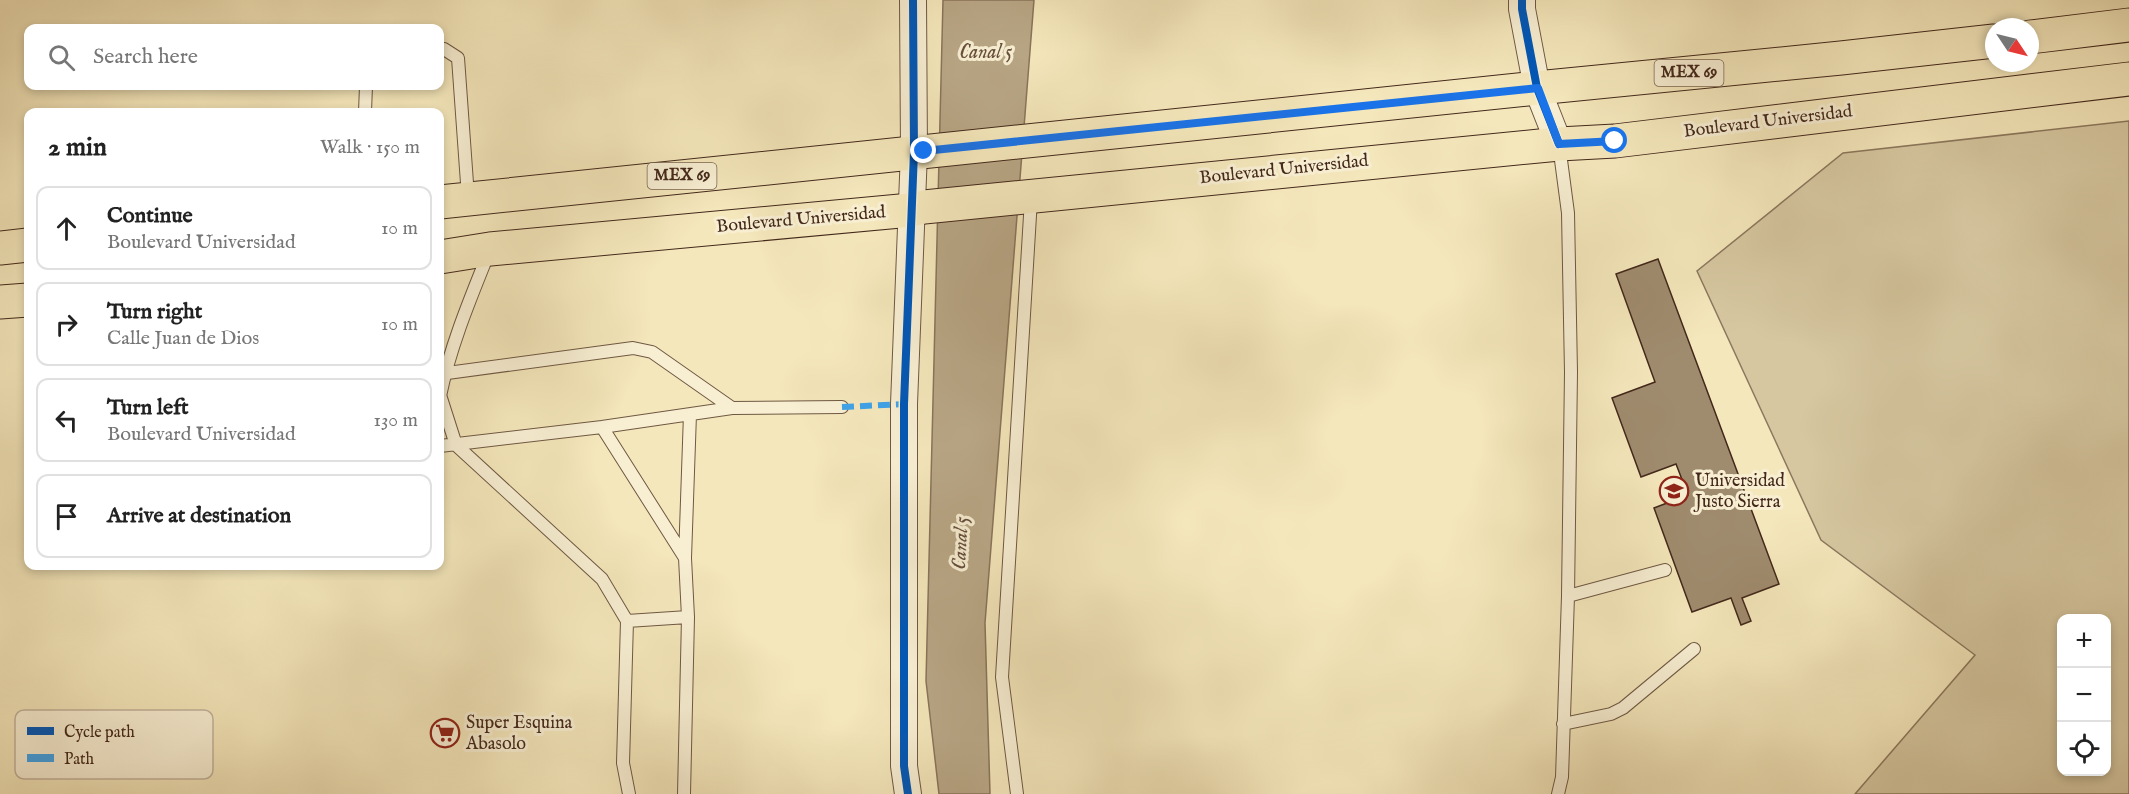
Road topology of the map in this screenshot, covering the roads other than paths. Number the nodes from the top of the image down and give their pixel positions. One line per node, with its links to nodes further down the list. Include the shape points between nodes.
1 (913, 0): 12 (street)
2 (1522, 0): 8 (street)
3 (2129, 25): 4 (main road)
4 (2039, 36)
5 (1985, 42): 8 (main road, MEX 69)
6 (444, 49): 14 (lane, via 458,58)
7 (2129, 79): 11 (main road, Boulevard Universidad, via 1615,141)
8 (1538, 88): 11 (street); 12 (main road, MEX 69)
9 (366, 90): 10 (lane)
10 (365, 108)
11 (1559, 144): 13 (main road, Boulevard Universidad); 33 (lane, via 1568,213 1572,372)
12 (919, 151): 14 (main road, MEX 69); 15 (street)
13 (1027, 195): 15 (main road, Boulevard Universidad); 41 (lane, via 1002,677)
14 (454, 200)
15 (918, 208): 18 (main road, Boulevard Universidad); 40 (street, via 904,404 904,766)
16 (24, 245): 17 (main road)
17 (0, 248)
18 (490, 249): 19 (main road, Boulevard Universidad); 22 (lane)
19 (444, 256)
20 (24, 300): 21 (main road)
21 (0, 302)
22 (444, 369)
23 (444, 374): 26 (lane, via 633,348 652,352)
24 (842, 407): 26 (lane)
25 (444, 408): 29 (lane)
26 (732, 408): 27 (lane)
27 (690, 414): 28 (lane); 31 (lane)
28 (602, 428): 29 (lane); 31 (lane)
29 (456, 445): 30 (lane); 35 (lane, via 602,579)
30 (444, 446)
31 (685, 558): 34 (lane)
32 (1665, 570): 33 (lane)
33 (1568, 596): 37 (lane)
34 (688, 617): 35 (lane); 39 (lane)
35 (627, 621): 38 (lane, via 622,763)
36 (1695, 649): 37 (lane, via 1623,708)
37 (1563, 724): 42 (lane)
38 (628, 794)
39 (684, 794)
40 (908, 794)
41 (1017, 794)
42 (1558, 794)

